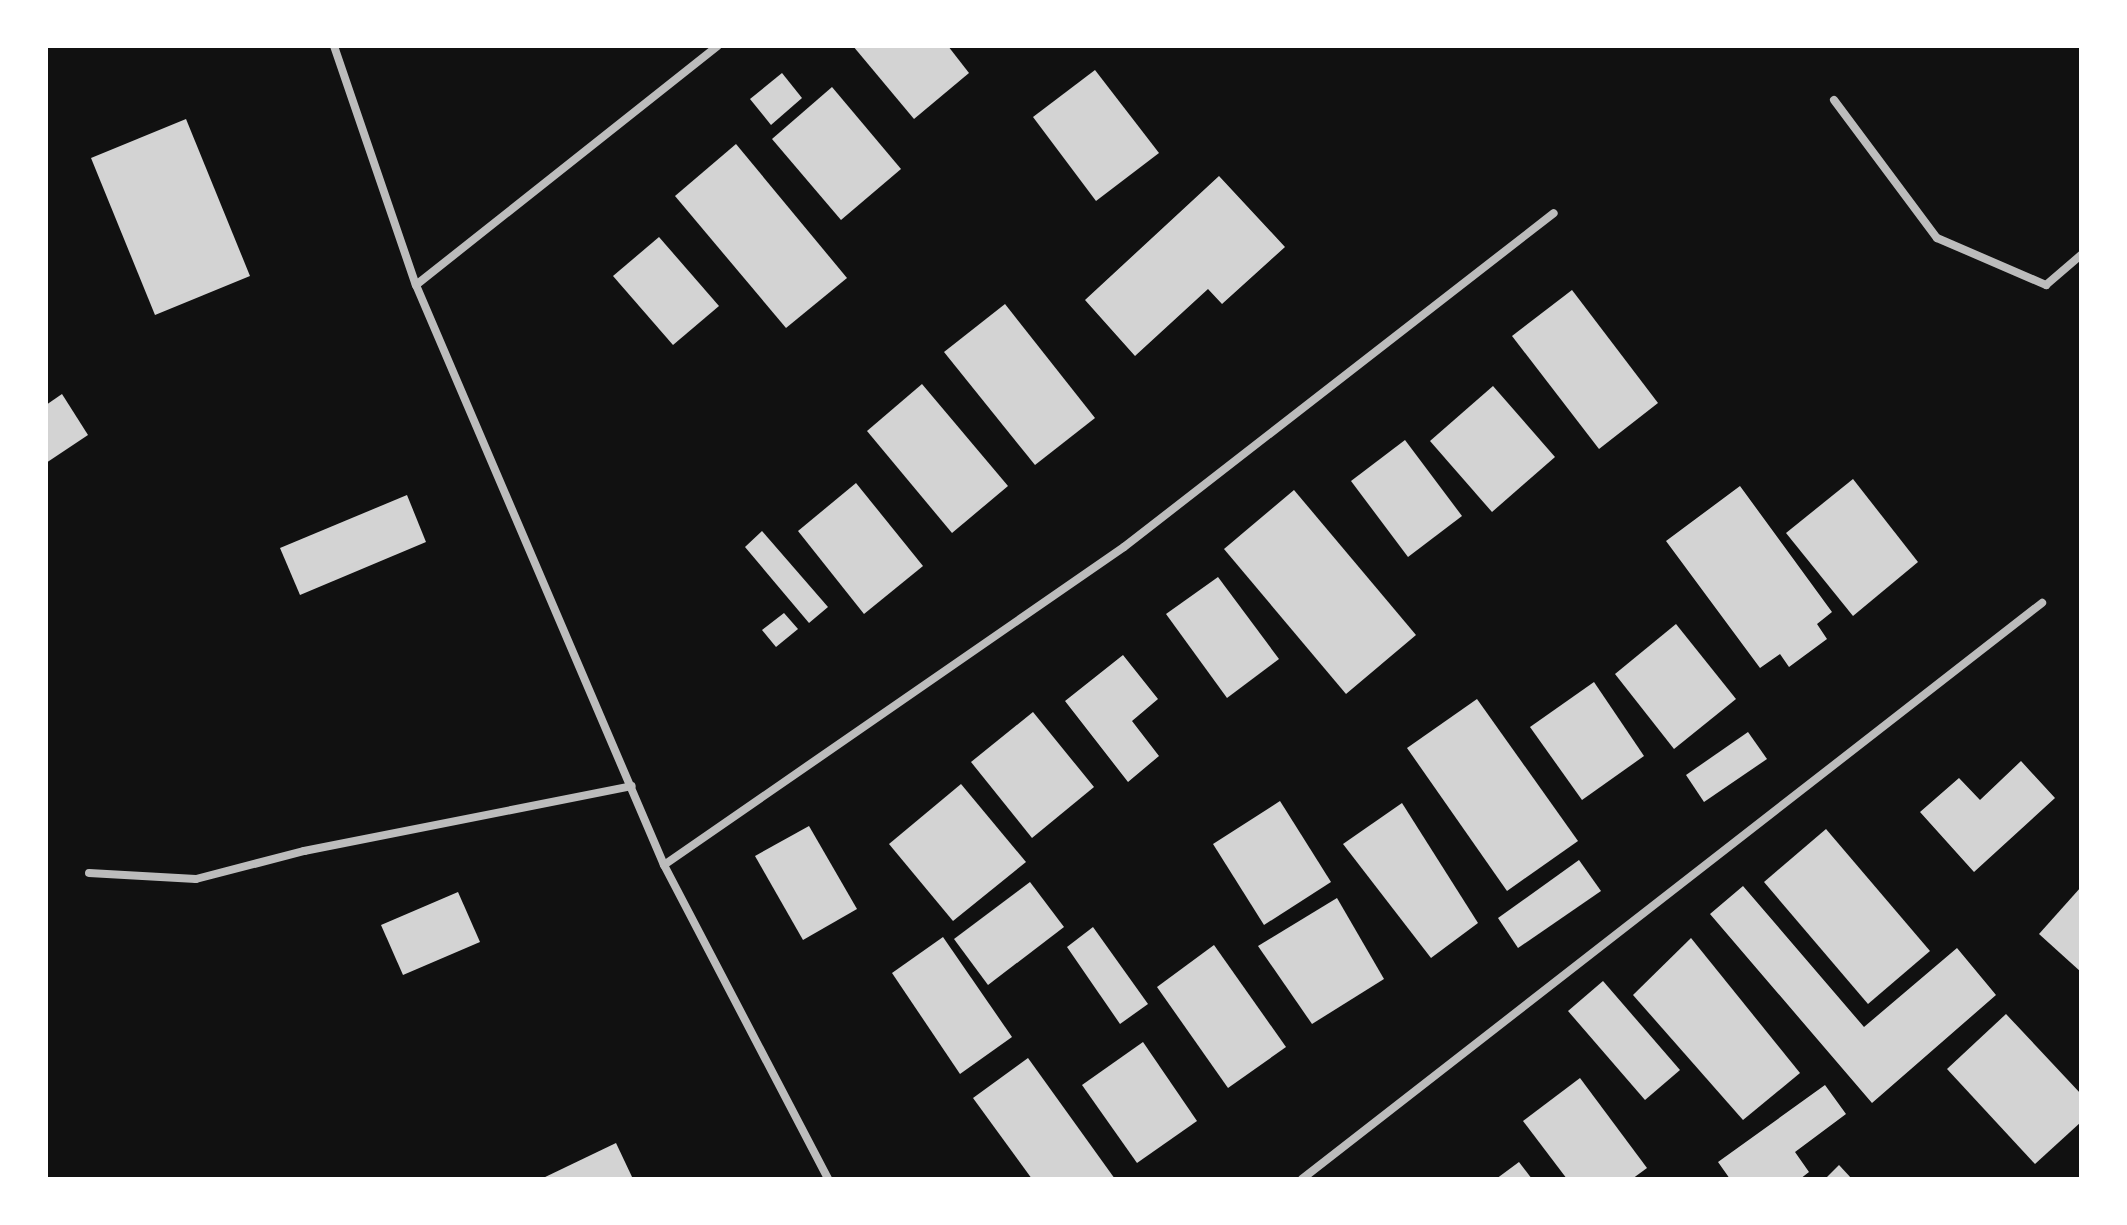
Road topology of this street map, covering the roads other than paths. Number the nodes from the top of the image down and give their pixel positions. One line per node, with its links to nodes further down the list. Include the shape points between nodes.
1 (334, 46): 6 (street)
2 (718, 46): 6 (street)
3 (1834, 100): 5 (street, via 1937,238 2046,285)
4 (1554, 213): 9 (street, via 1124,547)
5 (2081, 255)
6 (416, 285): 8 (street)
7 (2042, 603): 12 (street)
8 (632, 786): 9 (street); 10 (street, via 304,851 196,879)
9 (664, 865): 11 (street)
10 (89, 873)
11 (828, 1179)
12 (1302, 1179)

